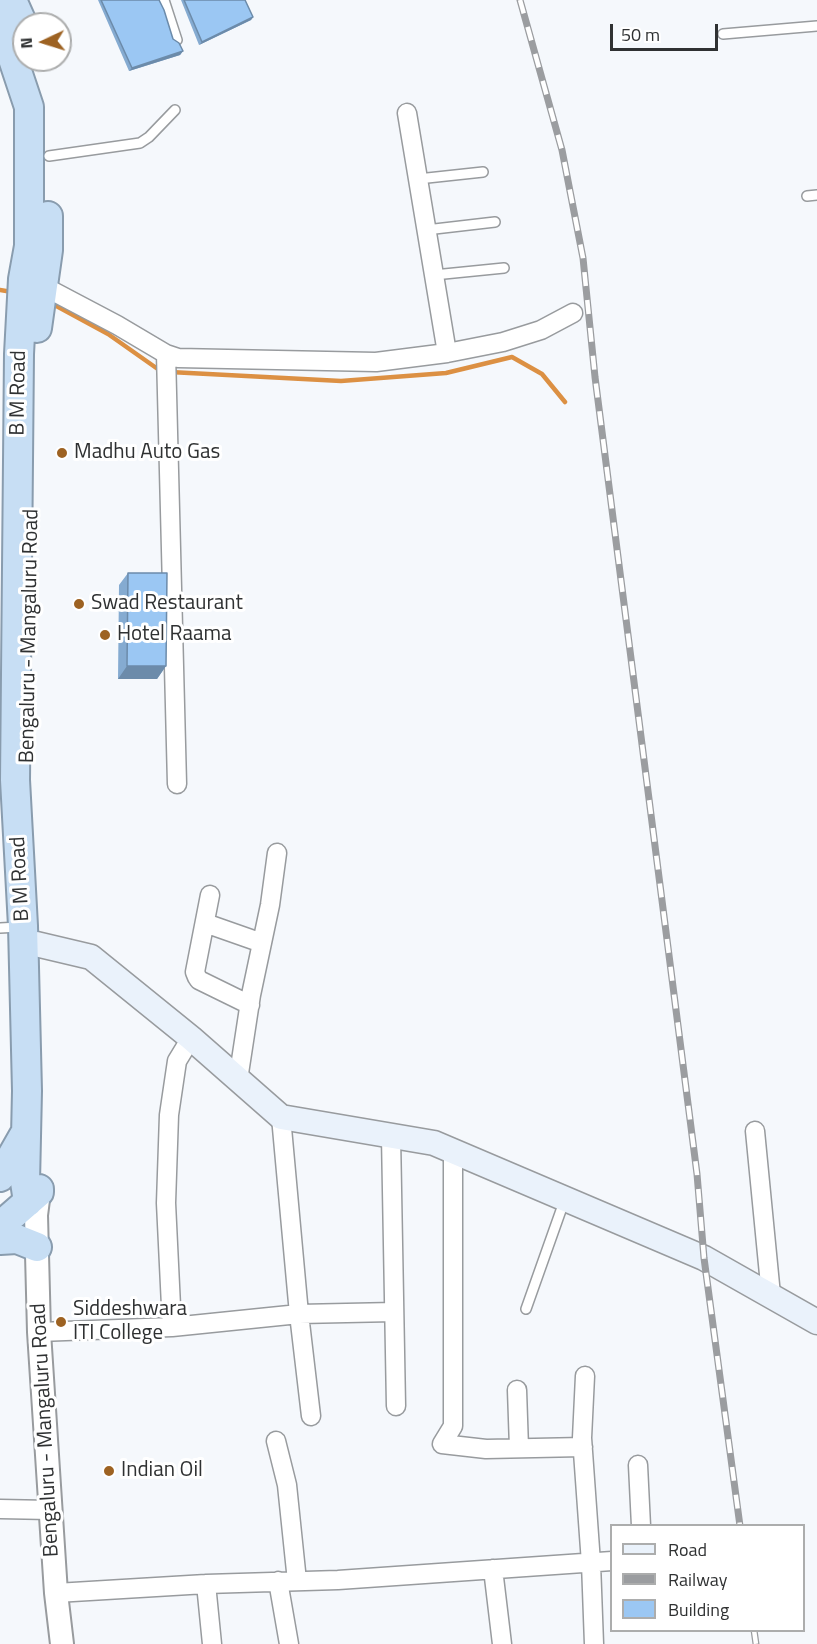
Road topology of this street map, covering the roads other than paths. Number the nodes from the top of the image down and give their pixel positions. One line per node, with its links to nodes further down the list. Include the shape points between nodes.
1 (164, 0): 4 (lane)
2 (817, 26): 3 (lane)
3 (723, 34)
4 (177, 40)
5 (26, 72): 16 (highway, B M Road, via 30,107 29,246)
6 (31, 72): 9 (highway, Bengaluru - Mangaluru Road, via 49,104)
7 (175, 110): 9 (lane, via 150,138 140,143)
8 (407, 113): 11 (street)
9 (49, 156): 16 (highway, Bengaluru - Mangaluru Road, via 48,250)
10 (483, 172): 11 (lane)
11 (418, 179): 13 (street)
12 (495, 222): 13 (lane)
13 (426, 230): 15 (street)
14 (504, 268): 15 (lane)
15 (434, 275): 18 (street)
16 (33, 300): 19 (street, via 117,325); 24 (highway, Bengaluru - Mangaluru Road, via 26,797); 24 (highway, B M Road, via 19,354 13,462)
17 (573, 313): 18 (street, via 541,330)
18 (447, 353): 19 (street, via 376,362 178,358)
19 (166, 354): 20 (street)
20 (177, 784)
21 (277, 853): 25 (street)
22 (210, 894): 23 (street)
23 (205, 922): 25 (street); 26 (street, via 197,977)
24 (20, 932): 27 (main road, via 91,957); 33 (highway, B M Road); 33 (highway, Bengaluru - Mangaluru Road, via 40,1075)
25 (262, 943): 26 (street)
26 (250, 1005): 28 (street)
27 (191, 1038): 28 (main road); 44 (street, via 177,1061 169,1115 166,1203)
28 (238, 1080): 29 (main road)
29 (281, 1117): 31 (main road); 42 (street)
30 (754, 1131): 39 (street)
31 (391, 1136): 32 (main road, via 434,1143); 41 (street)
32 (453, 1151): 35 (main road); 52 (street, via 453,1426 442,1444)
33 (28, 1191): 34 (highway); 36 (highway); 38 (street, Bengaluru - Mangaluru Road)
34 (0, 1199)
35 (565, 1199): 39 (main road, via 704,1258); 40 (lane)
36 (0, 1226)
37 (0, 1240): 38 (highway, via 17,1239)
38 (37, 1247): 45 (street, Bengaluru - Mangaluru Road)
39 (771, 1295): 43 (main road)
40 (526, 1309)
41 (394, 1312): 42 (street); 48 (street)
42 (299, 1314): 44 (street); 49 (street)
43 (817, 1322)
44 (172, 1327): 45 (street)
45 (39, 1332): 55 (street, Bengaluru - Mangaluru Road)
46 (585, 1377): 51 (street)
47 (517, 1390): 52 (street)
48 (396, 1406)
49 (311, 1416)
50 (276, 1441): 61 (street, via 287,1485)
51 (583, 1447): 52 (street); 58 (street)
52 (519, 1448)
53 (638, 1466): 56 (street)
54 (0, 1509): 55 (street)
55 (50, 1510): 63 (street, Bengaluru - Mangaluru Road)
56 (641, 1524)
57 (610, 1562): 58 (street)
58 (591, 1563): 59 (street); 68 (street)
59 (493, 1569): 61 (street); 67 (street)
60 (278, 1581): 61 (street); 62 (street); 66 (street)
61 (297, 1581)
62 (206, 1584): 63 (street); 65 (street)
63 (56, 1593): 64 (street, Bengaluru - Mangaluru Road)
64 (62, 1644)
65 (212, 1644)
66 (290, 1644)
67 (502, 1644)
68 (594, 1644)

